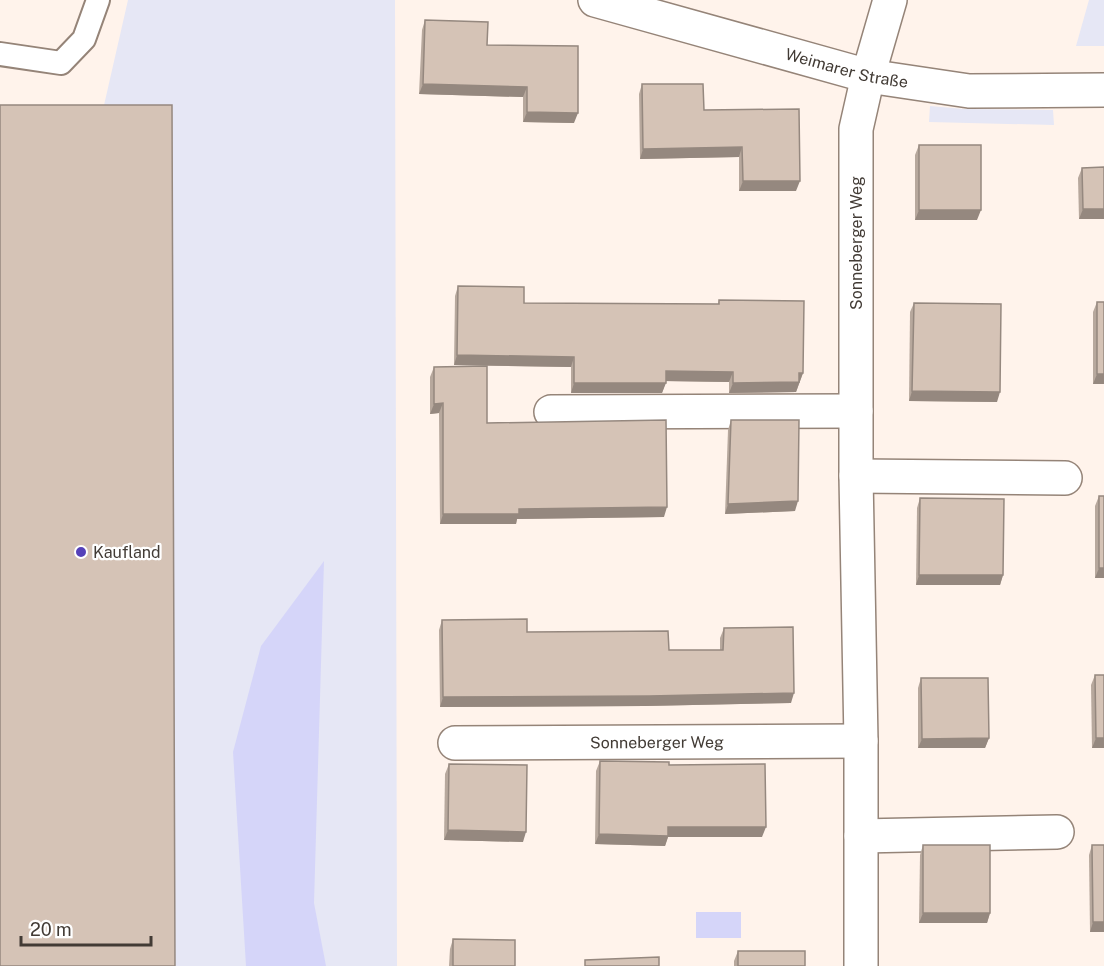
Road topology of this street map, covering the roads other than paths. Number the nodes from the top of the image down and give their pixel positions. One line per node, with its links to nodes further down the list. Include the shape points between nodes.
1 (98, 0): 4 (lane, via 84,39 61,63)
2 (595, 0): 5 (street, Weimarer Straße)
3 (890, 0): 5 (street, Sonneberger Weg)
4 (0, 54)
5 (868, 76): 6 (street, Weimarer Straße, via 969,91); 7 (street, Sonneberger Weg, via 856,129)
6 (1104, 90)
7 (856, 411): 8 (street); 9 (street, Sonneberger Weg)
8 (551, 412)
9 (856, 476): 10 (street); 11 (street, Sonneberger Weg)
10 (1065, 478)
11 (861, 741): 12 (street, Sonneberger Weg); 14 (street, Sonneberger Weg)
12 (455, 743)
13 (1057, 832): 14 (street)
14 (861, 836): 15 (street, Sonneberger Weg)
15 (861, 966)

